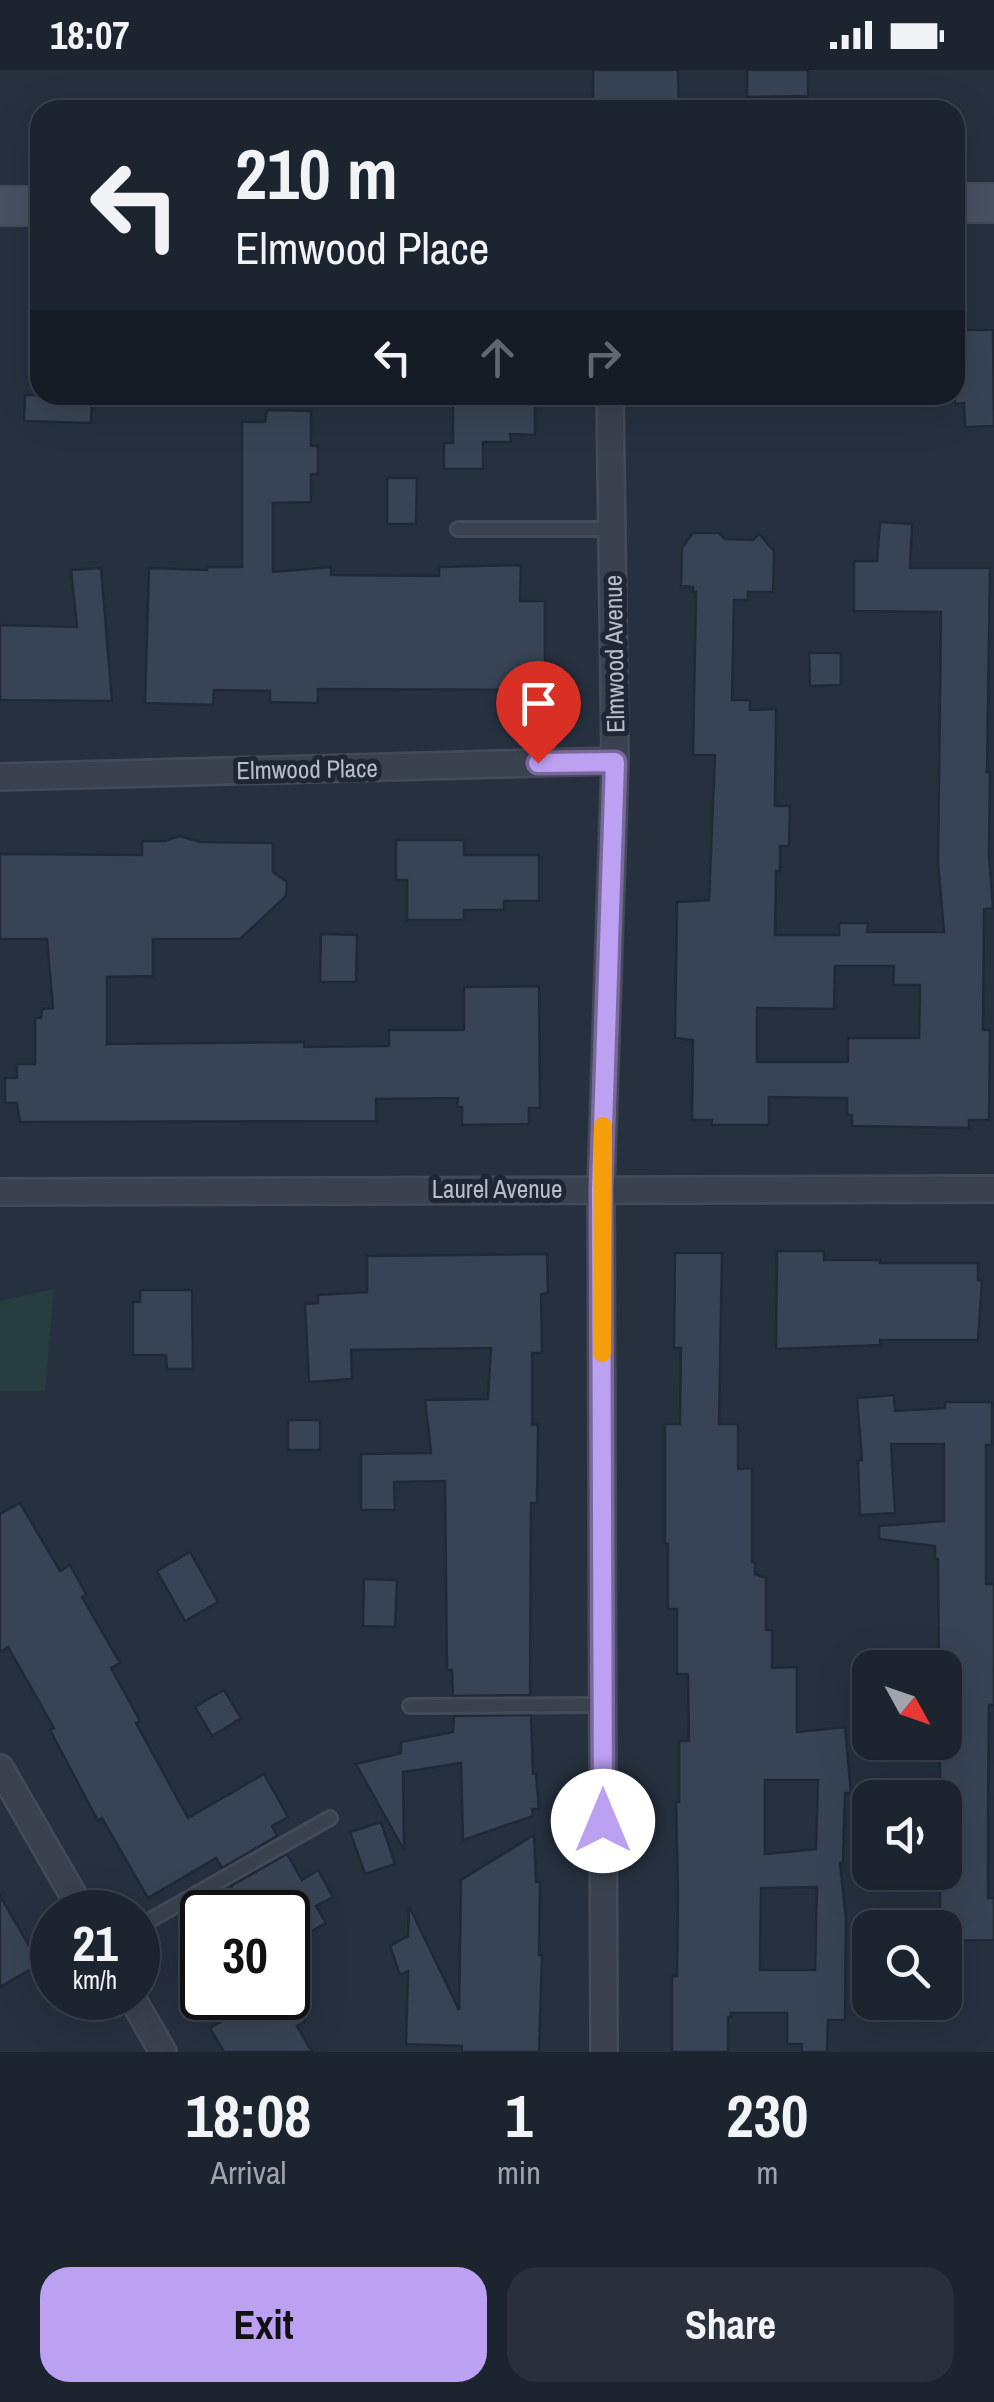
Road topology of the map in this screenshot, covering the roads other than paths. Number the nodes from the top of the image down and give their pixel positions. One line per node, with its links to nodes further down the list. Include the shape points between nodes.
1 (965, 203): 2 (main road)
2 (994, 203)
3 (0, 206): 4 (main road)
4 (30, 206)
5 (610, 405): 7 (street, Elmwood Avenue)
6 (458, 529): 7 (lane)
7 (612, 529): 8 (street, Elmwood Avenue)
8 (615, 762): 9 (street, Elmwood Place); 10 (street, Elmwood Avenue)
9 (0, 777)
10 (601, 1188): 11 (street, Laurel Avenue); 12 (street, Laurel Avenue); 13 (street, Elmwood Avenue)
11 (994, 1189)
12 (0, 1192)
13 (603, 1705): 14 (lane); 21 (street, Elmwood Avenue)
14 (410, 1706)
15 (0, 1768): 17 (street)
16 (330, 1818): 18 (lane)
17 (70, 1890)
18 (160, 1915)
19 (145, 2020): 20 (street)
20 (163, 2052)
21 (604, 2052)

